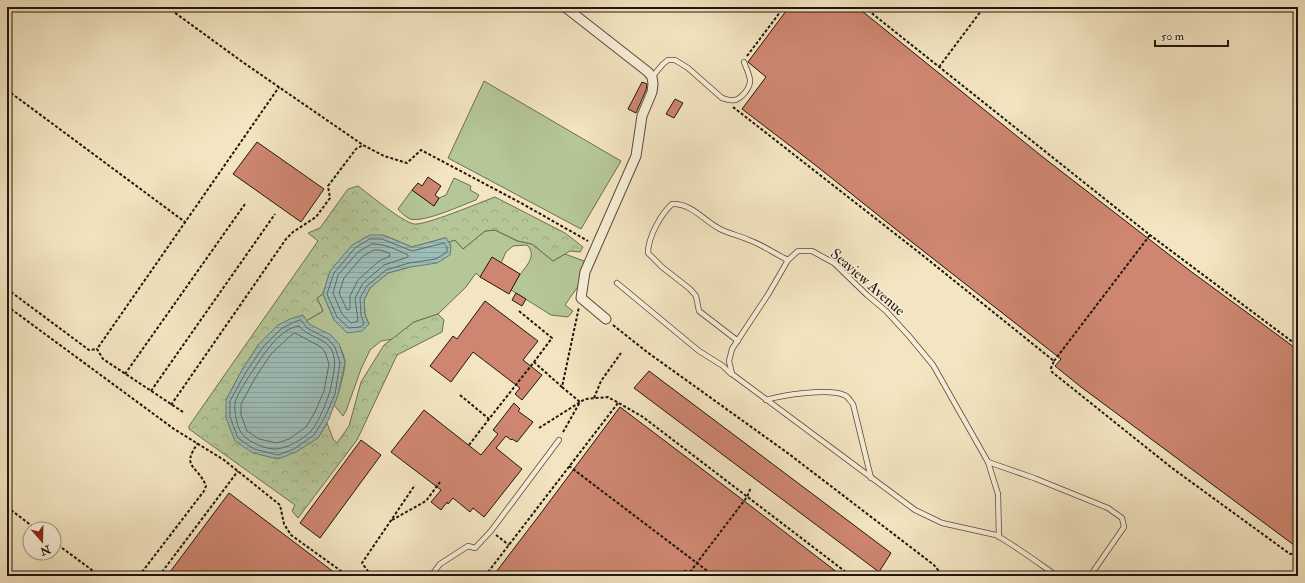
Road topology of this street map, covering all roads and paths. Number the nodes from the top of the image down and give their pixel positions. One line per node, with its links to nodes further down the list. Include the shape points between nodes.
1 (167, 7): 9 (path)
2 (565, 7): 8 (street)
3 (784, 7): 6 (path)
4 (864, 7): 7 (path)
5 (984, 7): 7 (path)
6 (744, 62): 11 (lane, via 750,80 749,87 735,100)
7 (939, 67): 16 (path)
8 (652, 77): 11 (lane, via 668,60 675,60); 17 (street, via 652,92 642,116 636,156)
9 (279, 86): 12 (path); 15 (path)
10 (7, 90): 15 (path)
11 (722, 98): 29 (path)
12 (362, 145): 17 (path, via 406,163 421,150); 40 (path, via 356,149 328,186 330,198 316,217 293,232 286,240)
13 (244, 204): 31 (path)
14 (275, 214): 34 (path)
15 (185, 222): 27 (path)
16 (1150, 235): 26 (path); 29 (path)
17 (596, 246): 21 (street, via 585,272)
18 (788, 260): 25 (lane, Seaview Avenue); 25 (lane, via 751,240 718,228 681,203 672,204 665,211 648,244 648,253 690,289 696,296 699,311); 47 (lane, Seaview Avenue, via 798,250 812,251 834,263 886,311 933,365)
19 (617, 282): 32 (lane, via 699,351)
20 (7, 289): 27 (path, via 89,350)
21 (581, 298): 24 (street); 33 (path)
22 (7, 306): 45 (path, via 174,429)
23 (519, 311): 30 (path, via 552,338)
24 (606, 319): 74 (path, via 934,565)
25 (738, 340): 32 (lane, Seaview Avenue, via 729,361)
26 (1298, 346)
27 (97, 349): 31 (path, via 103,359)
28 (621, 353): 36 (path, via 601,381)
29 (1054, 361): 62 (path, via 1052,372 1172,468 1290,554)
30 (534, 362): 33 (path); 42 (path)
31 (125, 374): 34 (path)
32 (732, 374): 37 (lane)
33 (562, 387): 38 (path)
34 (151, 391): 40 (path)
35 (460, 395): 42 (path)
36 (594, 398): 38 (path); 39 (path, via 608,397)
37 (766, 400): 50 (lane); 50 (lane, via 831,392 845,395 853,404)
38 (580, 402): 43 (path); 44 (path)
39 (618, 403): 48 (path); 54 (path, via 643,417)
40 (171, 405): 41 (path)
41 (183, 412)
42 (489, 419): 46 (path)
43 (539, 428)
44 (559, 440): 58 (lane)
45 (198, 443): 49 (path); 65 (path, via 190,456 190,461 206,486 204,491)
46 (469, 445)
47 (988, 462): 59 (lane, Seaview Avenue, via 998,494); 76 (lane, via 1073,493 1108,508 1122,518 1124,527)
48 (569, 466): 60 (path); 63 (path)
49 (238, 471): 66 (path); 67 (path, via 280,504 284,524 291,535)
50 (871, 478): 59 (lane, via 915,510 942,524)
51 (440, 482): 57 (path, via 426,501)
52 (414, 484): 57 (path)
53 (751, 487): 54 (path)
54 (747, 497): 63 (path); 73 (path)
55 (7, 507): 56 (path)
56 (25, 521)
57 (391, 521): 68 (path, via 362,563)
58 (490, 531): 60 (path); 69 (lane, via 475,548 468,546 440,564)
59 (999, 537): 75 (lane)
60 (509, 545): 70 (path)
61 (62, 548): 64 (path)
62 (1298, 553)
63 (697, 563): 71 (path); 72 (path)
64 (100, 576)
65 (139, 576)
66 (159, 576)
67 (348, 576)
68 (369, 576)
69 (431, 576)
70 (485, 576)
71 (686, 576)
72 (714, 576)
73 (851, 576)
74 (940, 576)
75 (1057, 576)
76 (1090, 576)

